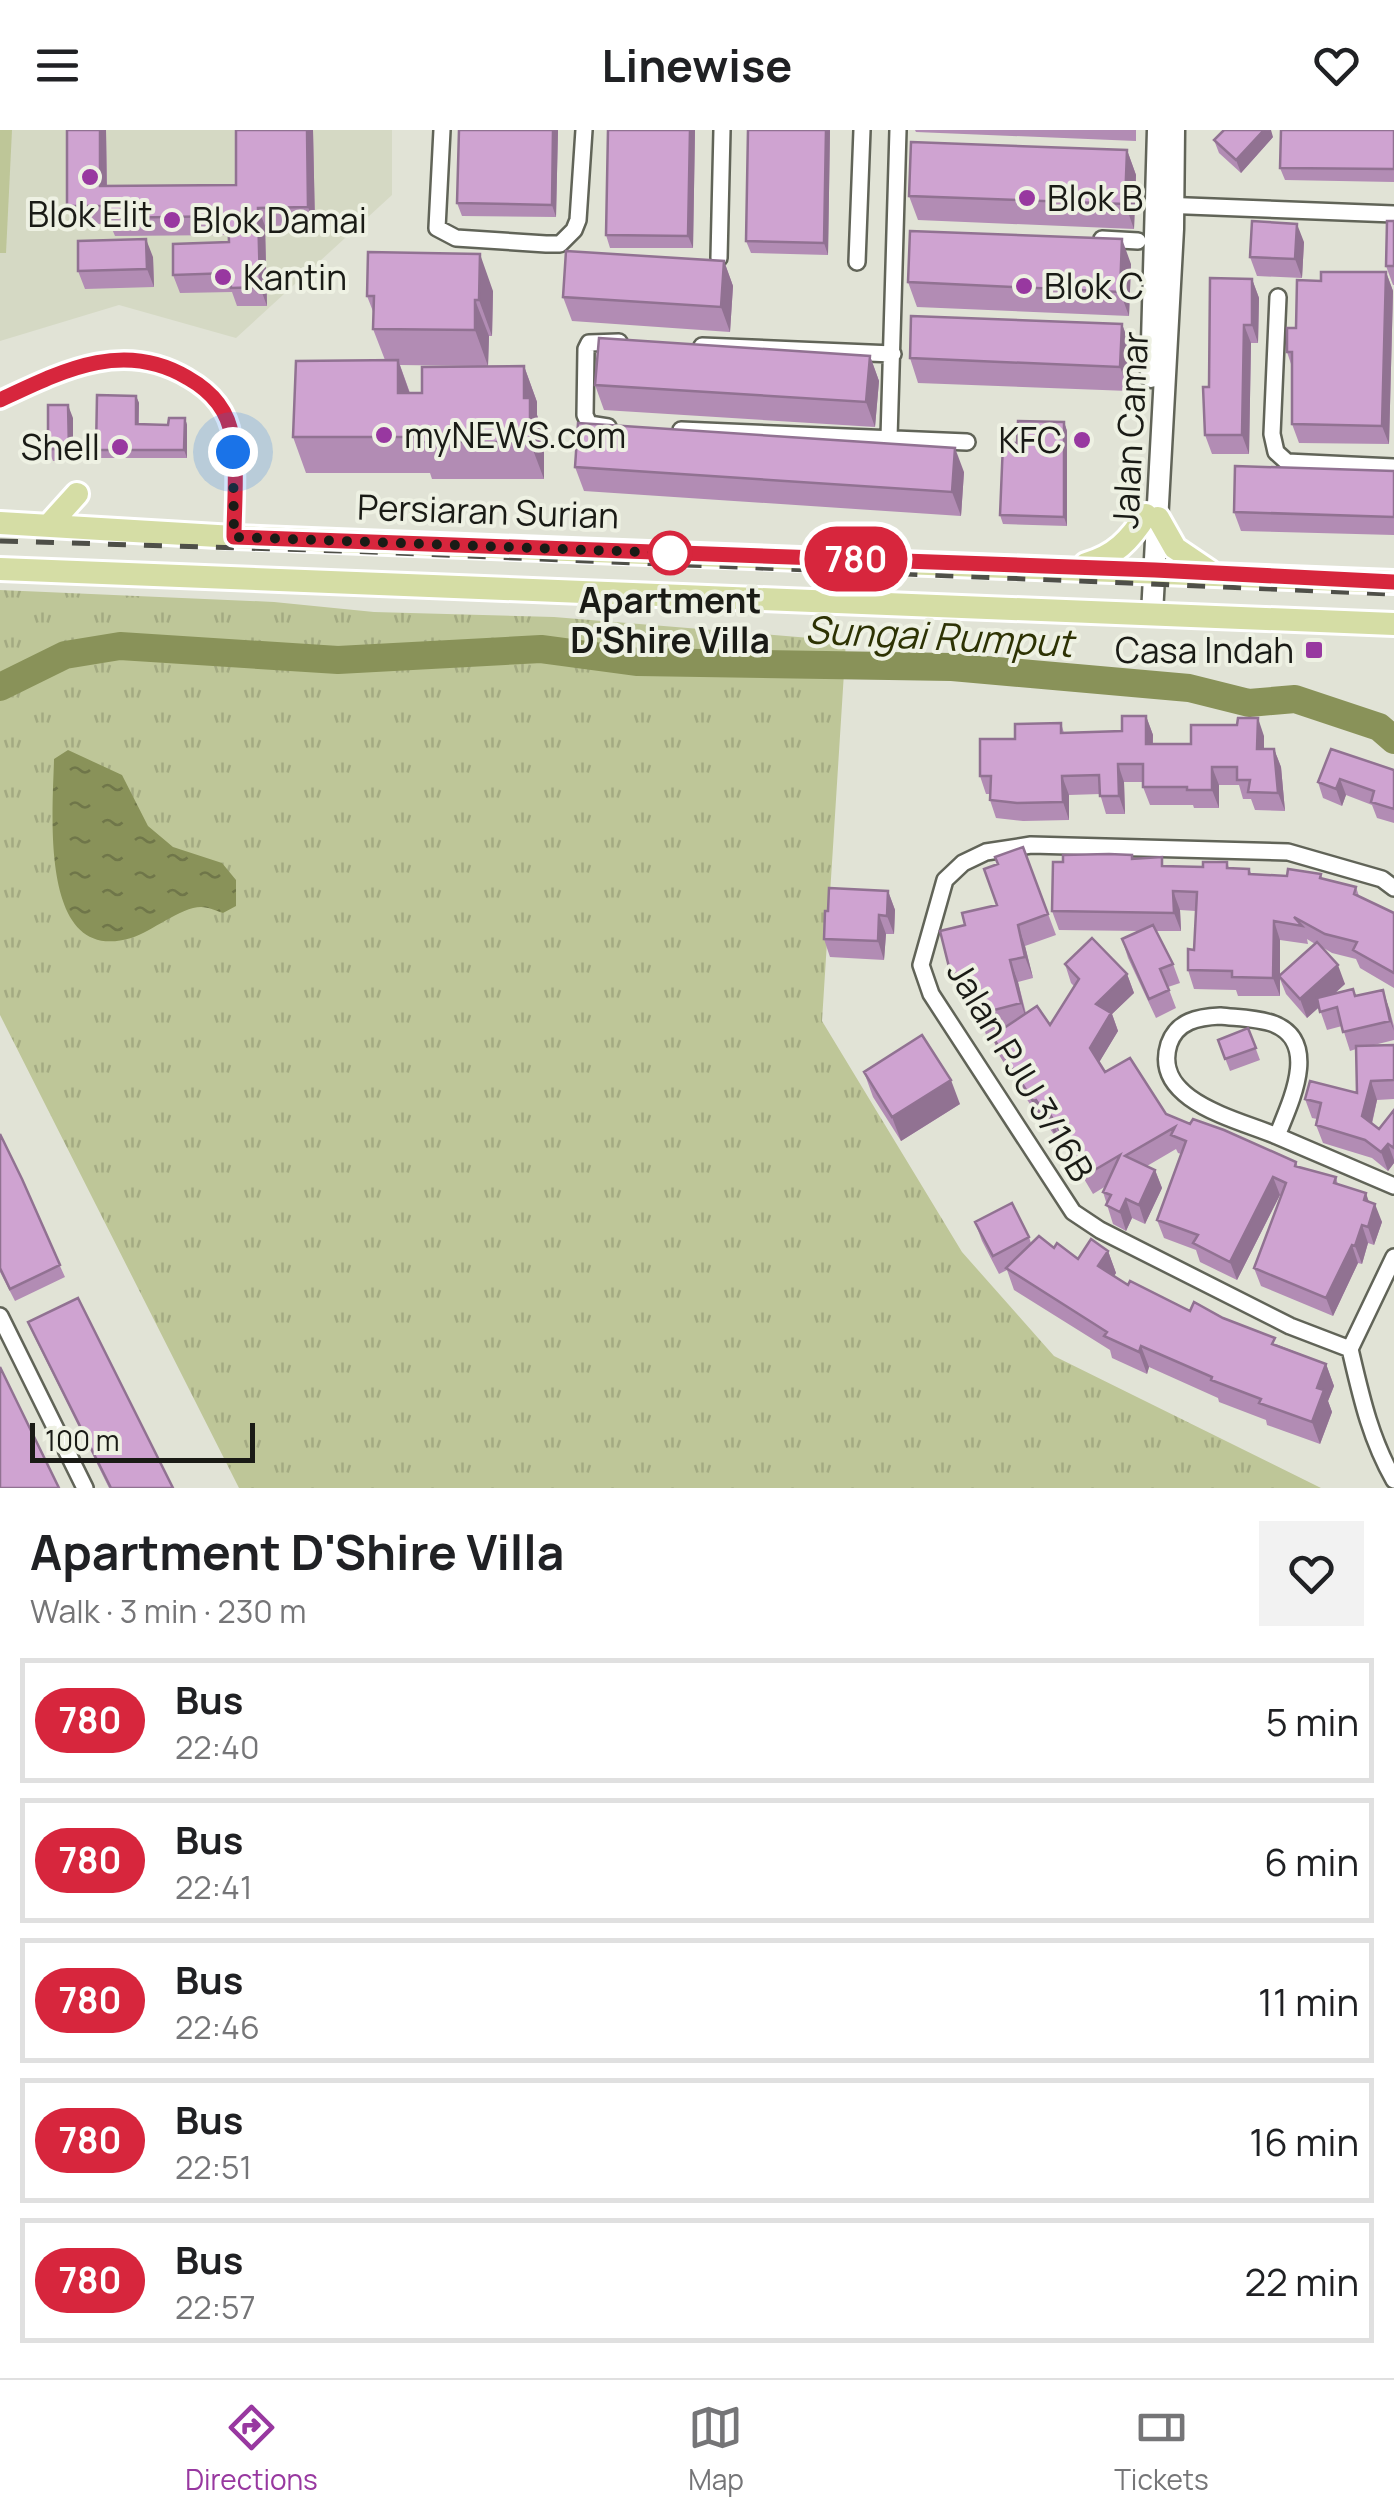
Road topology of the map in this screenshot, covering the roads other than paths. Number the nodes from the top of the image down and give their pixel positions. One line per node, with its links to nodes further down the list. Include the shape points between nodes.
1 (442, 130): 2 (street, via 436,228 456,238 546,244 560,244 578,220)
2 (584, 130)
3 (722, 130): 16 (street)
4 (862, 130): 17 (street)
5 (898, 130): 8 (street)
6 (1158, 130): 10 (street, Jalan Camar)
7 (1174, 130): 10 (street, Jalan Camar)
8 (897, 150): 9 (street); 12 (street)
9 (917, 151)
10 (1166, 206): 11 (street); 31 (street, Jalan Camar)
11 (1394, 214)
12 (896, 232): 13 (street); 19 (street)
13 (915, 232)
14 (1082, 239): 15 (street)
15 (1138, 241)
16 (720, 258)
17 (857, 262)
18 (1278, 296): 29 (street, via 1276,452 1287,462)
19 (894, 317): 20 (street); 23 (street)
20 (914, 318)
21 (640, 343): 25 (street, via 600,341 586,349 585,415 589,424)
22 (678, 344): 23 (street)
23 (893, 354): 27 (street)
24 (0, 400): 34 (street, via 72,366 101,360 131,358 175,370 206,389 224,411 232,436)
25 (618, 427)
26 (656, 429): 27 (street)
27 (889, 438): 28 (street)
28 (967, 442)
29 (1394, 467)
30 (77, 494): 33 (main road)
31 (1152, 516): 35 (main road, via 1104,559); 37 (street, Jalan Camar); 38 (main road, via 1175,548)
32 (0, 523): 33 (main road, Persiaran Surian)
33 (48, 525): 34 (main road, Persiaran Surian)
34 (234, 537): 35 (main road, Persiaran Surian)
35 (1073, 567): 37 (main road, Persiaran Surian)
36 (0, 569): 40 (main road)
37 (1149, 570): 38 (main road, Persiaran Surian); 41 (street, Jalan Camar)
38 (1213, 572): 39 (main road, Persiaran Surian)
39 (1394, 582)
40 (1033, 610): 41 (main road); 43 (street, via 1156,625)
41 (1147, 614): 42 (main road)
42 (1394, 624)
43 (1394, 635)
44 (1394, 888): 49 (street, Jalan PJU 3/16B, via 1288,852 1008,846 963,863 945,880 922,965 931,994 1072,1212 1290,1326)
45 (1276, 1136): 45 (street, via 1180,1093 1166,1056 1178,1028 1220,1016 1271,1023 1290,1035 1298,1076); 46 (street)
46 (1394, 1186)
47 (1394, 1257): 49 (street)
48 (0, 1316): 51 (street)
49 (1350, 1349): 50 (street, via 1365,1417)
50 (1394, 1480)
51 (85, 1488)

